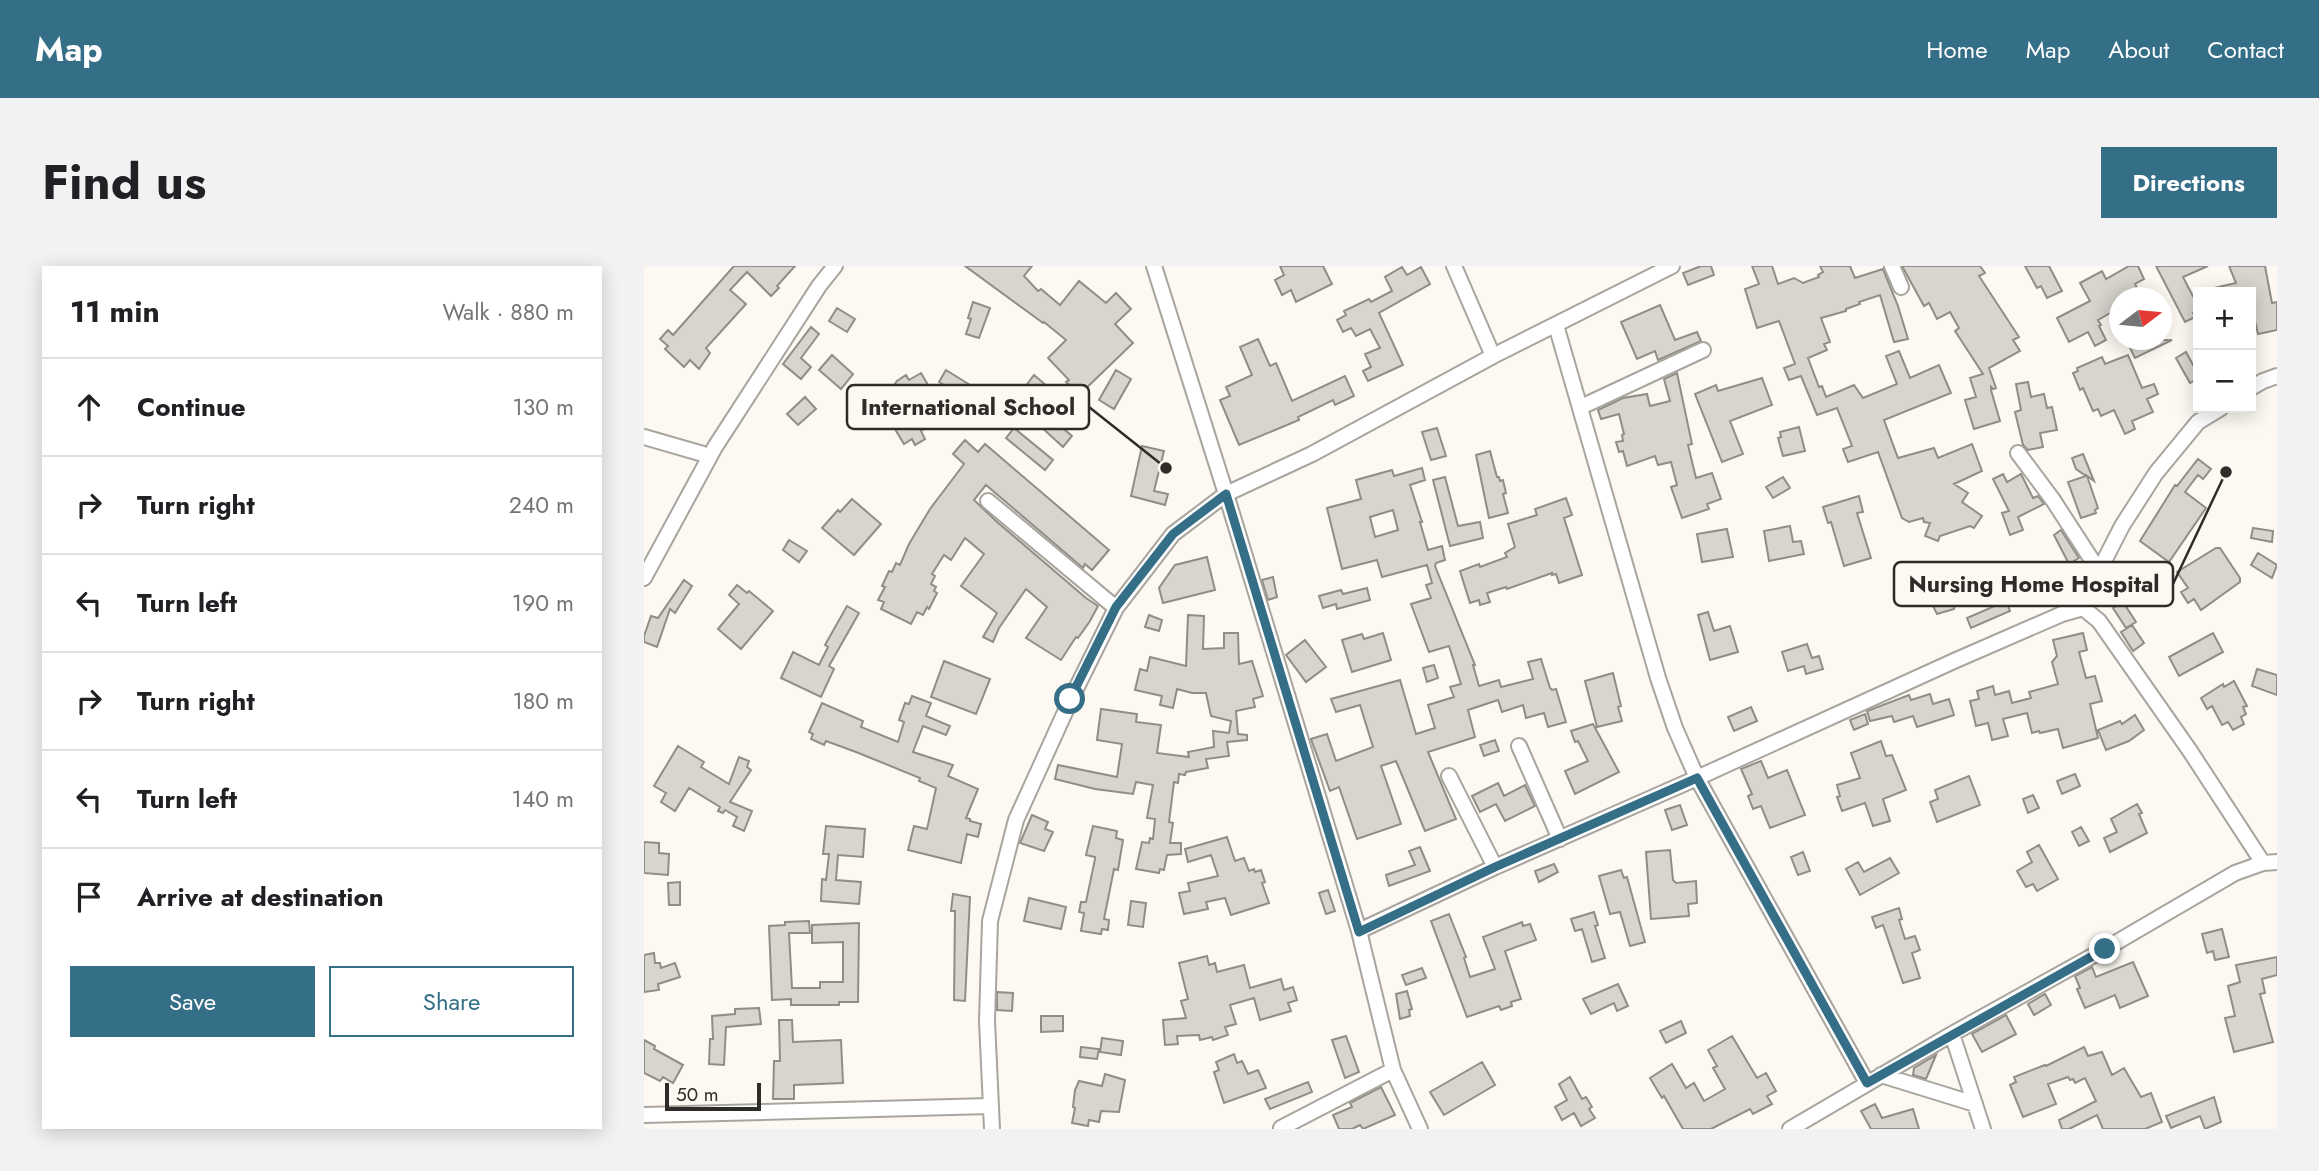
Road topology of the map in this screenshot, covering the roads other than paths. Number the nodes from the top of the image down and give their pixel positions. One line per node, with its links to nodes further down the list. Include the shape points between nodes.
1 (835, 266): 16 (street)
2 (1154, 266): 17 (street)
3 (1454, 266): 9 (street)
4 (1672, 266): 7 (street)
5 (1892, 266): 6 (street)
6 (1901, 287)
7 (1556, 325): 9 (street); 12 (street)
8 (1703, 349): 12 (street)
9 (1493, 356): 17 (street, via 1312,454)
10 (2277, 376): 11 (street)
11 (2256, 385)
12 (1581, 408): 25 (street, via 1658,678)
13 (2213, 413): 19 (street, via 2198,422 2156,473)
14 (644, 438): 16 (street)
15 (2018, 453): 19 (street)
16 (710, 456): 20 (street)
17 (1226, 494): 21 (street, via 1173,534); 29 (street)
18 (988, 501): 21 (street)
19 (2098, 571): 22 (street)
20 (644, 578)
21 (1116, 607): 35 (street, via 1016,820 990,921)
22 (2083, 608): 25 (street); 27 (street, via 2099,621)
23 (1520, 746): 26 (street)
24 (1449, 776): 28 (street)
25 (1697, 778): 26 (street); 33 (street)
26 (1560, 839): 28 (street)
27 (2270, 862): 30 (street, via 2235,873)
28 (1495, 867): 29 (street)
29 (1359, 932): 31 (street)
30 (1952, 1034): 32 (street); 34 (street)
31 (1393, 1070): 38 (street); 39 (street)
32 (1881, 1075): 33 (street); 34 (street)
33 (1867, 1083): 40 (street)
34 (1975, 1104): 41 (street)
35 (990, 1106): 36 (street); 37 (street)
36 (644, 1115)
37 (992, 1129)
38 (1281, 1129)
39 (1420, 1129)
40 (1790, 1129)
41 (1983, 1129)

